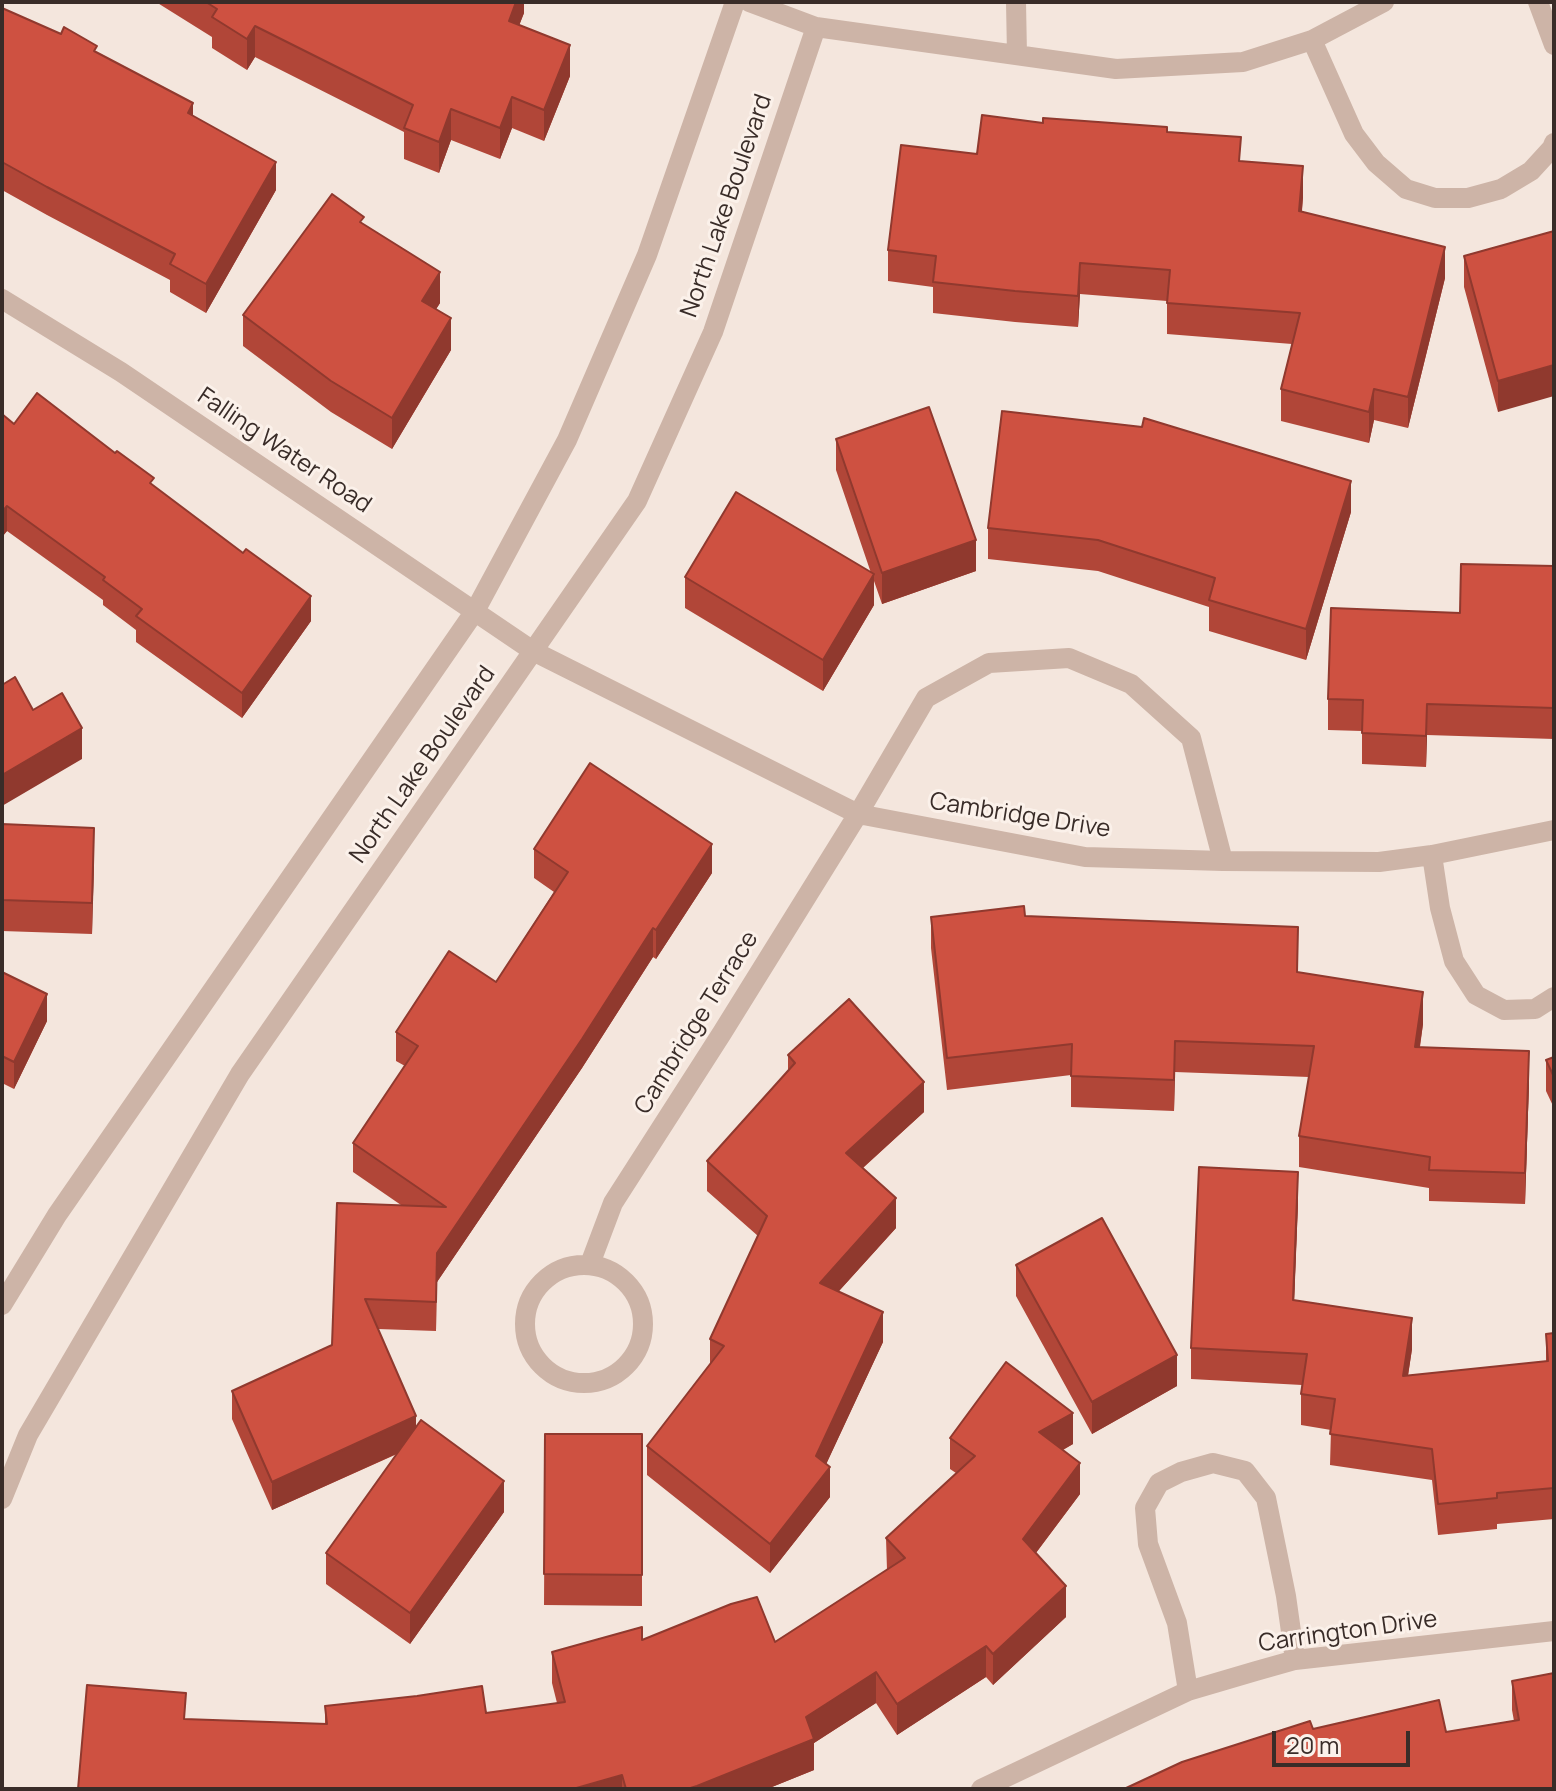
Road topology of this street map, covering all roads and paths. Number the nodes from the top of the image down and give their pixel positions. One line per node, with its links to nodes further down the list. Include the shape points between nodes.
1 (735, 2): 12 (street, North Lake Boulevard, via 647,255 567,440)
2 (749, 2): 6 (street)
3 (1016, 2): 9 (street)
4 (1384, 2): 7 (street)
5 (1538, 2): 8 (street)
6 (816, 27): 9 (street); 13 (street, North Lake Boulevard, via 713,332 637,501)
7 (1312, 40): 9 (street, via 1243,62 1116,69); 10 (street, via 1354,134 1406,189 1435,198 1468,198 1501,189 1531,171)
8 (1554, 45)
9 (1017, 55)
10 (1554, 143)
11 (2, 299): 12 (street, Falling Water Road, via 121,372)
12 (475, 611): 13 (street, Falling Water Road); 20 (street, North Lake Boulevard, via 57,1215)
13 (533, 651): 14 (street, Cambridge Drive); 21 (street, North Lake Boulevard, via 240,1074 28,1435)
14 (858, 814): 17 (street, Cambridge Drive, via 1085,857); 17 (street, via 926,698 989,663 1069,658 1131,684 1191,738); 19 (street, Cambridge Terrace, via 613,1203)
15 (1554, 830): 16 (street, Cambridge Drive)
16 (1432, 855): 17 (street, Cambridge Drive, via 1379,862); 18 (street, via 1454,961 1476,995 1504,1010 1535,1009)
17 (1223, 861)
18 (1554, 997)
19 (590, 1264): 19 (street, via 550,1274 526,1308 529,1348 541,1366 577,1384 614,1376 628,1364 643,1330 642,1311 623,1279)
20 (2, 1305)
21 (2, 1499)
22 (1554, 1631): 23 (street, Carrington Drive)
23 (1295, 1660): 24 (street, Carrington Drive); 24 (street, via 1266,1498 1245,1471 1213,1463 1181,1472 1159,1483 1145,1508 1148,1544 1177,1623)
24 (1188, 1691): 25 (street, Carrington Drive)
25 (981, 1789)

